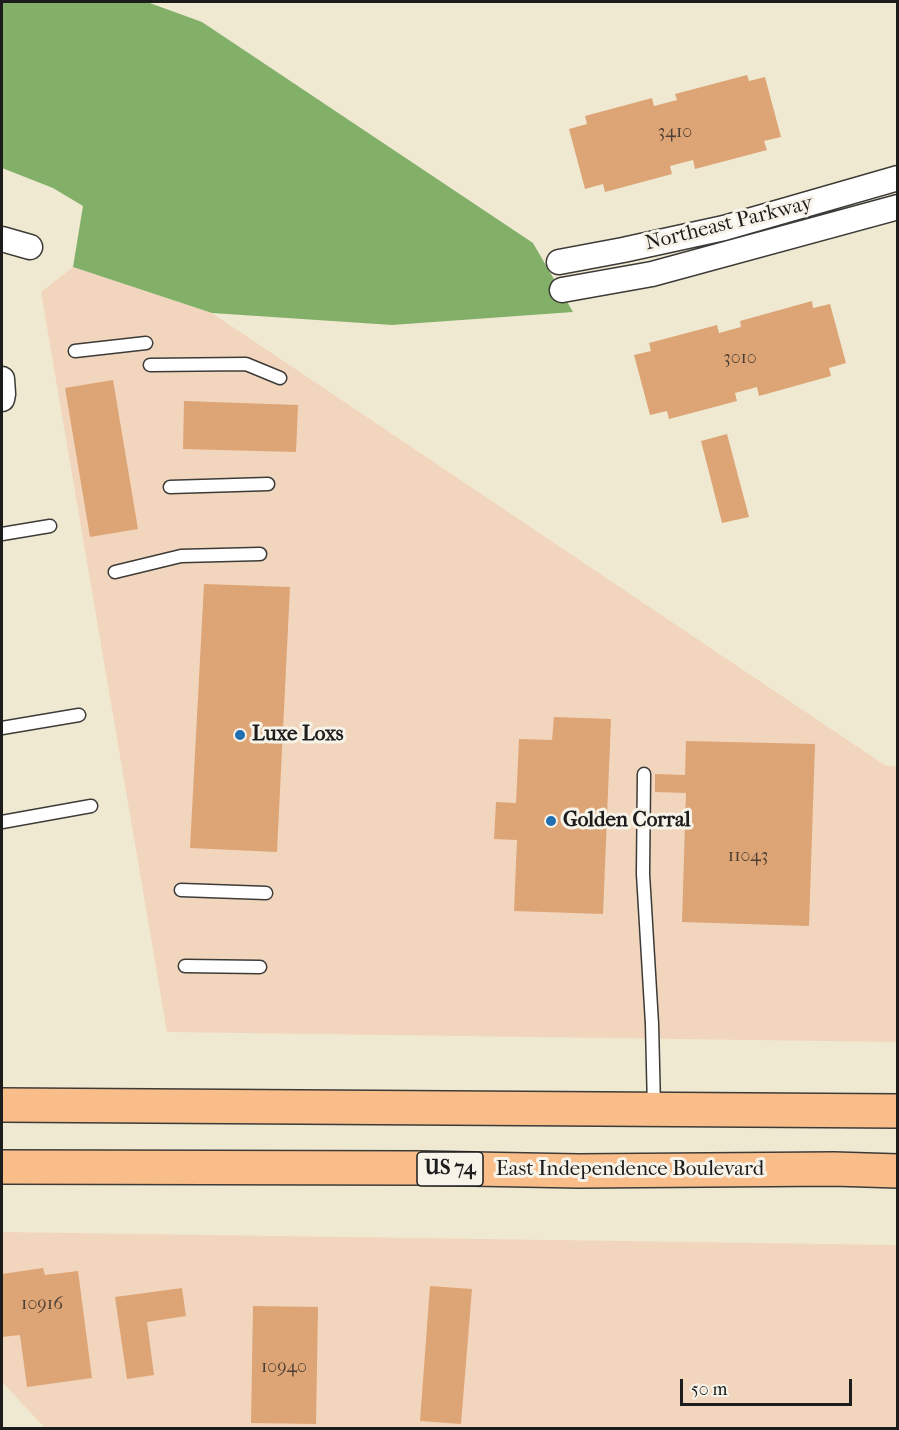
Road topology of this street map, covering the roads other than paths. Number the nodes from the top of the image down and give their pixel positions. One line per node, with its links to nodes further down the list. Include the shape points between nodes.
1 (897, 178): 5 (street, Northeast Parkway, via 724,228)
2 (897, 207): 6 (street, Northeast Parkway, via 652,274)
3 (2, 239): 4 (street)
4 (30, 247)
5 (559, 262)
6 (562, 290)
7 (146, 343): 8 (lane)
8 (75, 351)
9 (150, 365): 10 (lane, via 246,364)
10 (280, 378)
11 (2, 379): 12 (street)
12 (2, 399)
13 (268, 484): 14 (lane)
14 (170, 487)
15 (50, 526): 16 (lane)
16 (2, 534)
17 (260, 554): 18 (lane, via 181,556)
18 (115, 572)
19 (79, 715): 20 (lane)
20 (2, 728)
21 (644, 774): 29 (lane, via 643,874)
22 (91, 806): 23 (lane)
23 (2, 822)
24 (181, 890): 25 (lane)
25 (266, 893)
26 (185, 966): 27 (lane)
27 (260, 967)
28 (2, 1105): 29 (highway)
29 (654, 1109): 30 (highway)
30 (897, 1111)
31 (2, 1167): 32 (highway, East Independence Boulevard / US 74)
32 (897, 1171)

